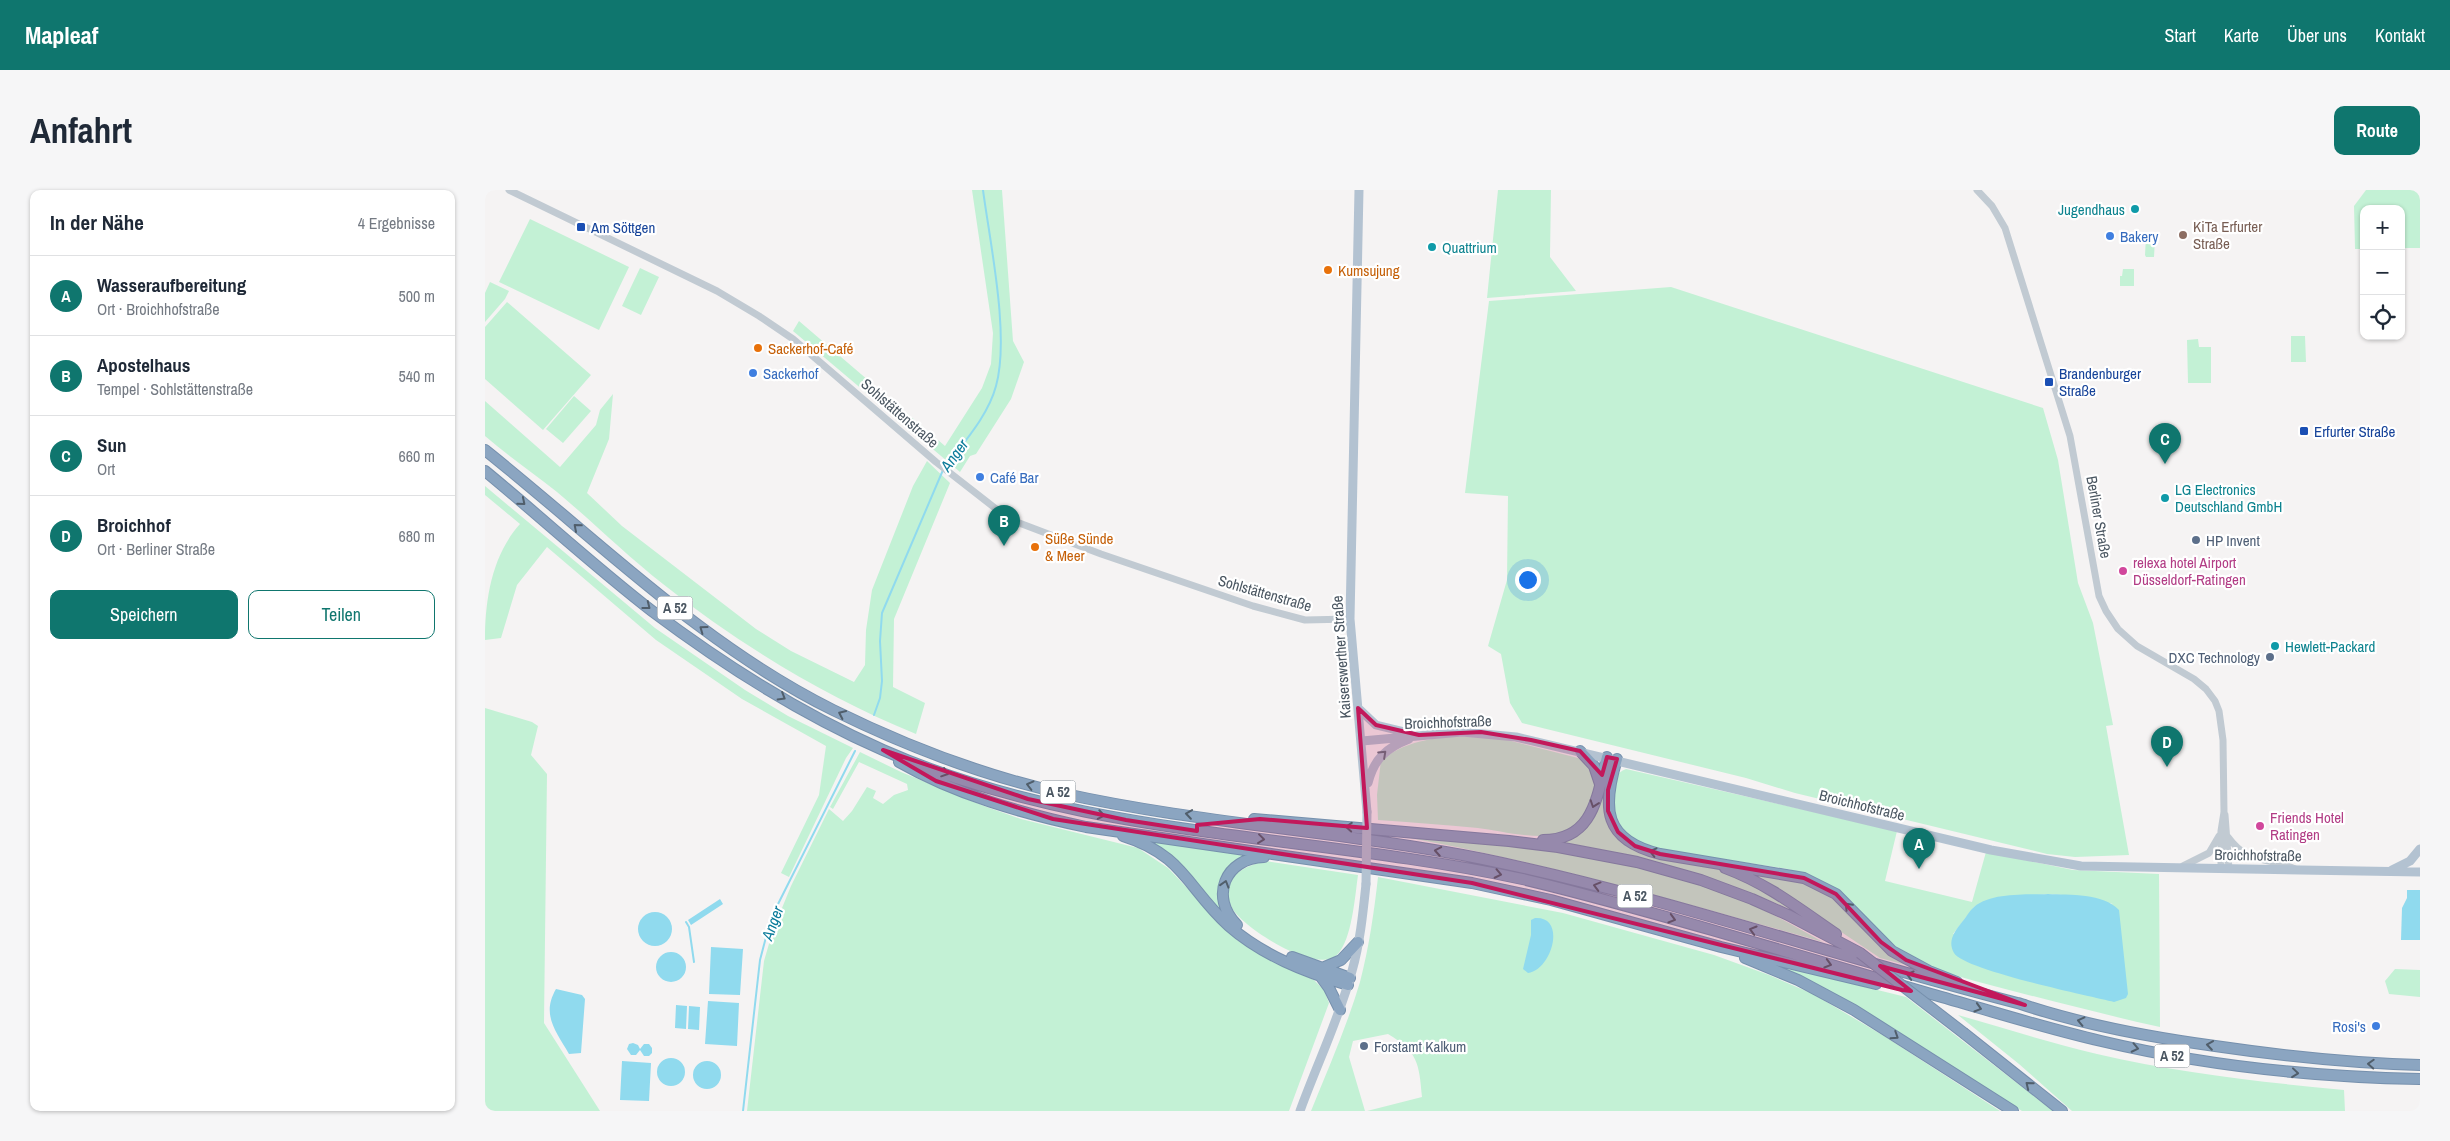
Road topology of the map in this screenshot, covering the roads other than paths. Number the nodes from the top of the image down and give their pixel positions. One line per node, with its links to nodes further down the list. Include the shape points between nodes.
1 (509, 190): 6 (street, Sohlstättenstraße, via 717,291 759,316 793,339 951,474 1009,519 1092,551 1285,615 1315,621)
2 (1359, 190): 6 (main road, Kaiserswerther Straße)
3 (1977, 190): 15 (street, Berliner Straße, via 1992,206 2005,228 2064,414 2080,481 2099,596 2118,629 2137,646 2194,679 2215,701 2223,740)
4 (485, 450): 16 (highway, A 52, one-way to 4, via 1082,797 1006,779 909,745 831,709 701,628)
5 (485, 471): 10 (highway, A 52, one-way to 10, via 647,607 693,640 784,699)
6 (1350, 619): 7 (main road, Kaiserswerther Straße)
7 (1358, 708): 8 (main road, via 1375,725); 9 (main road, Kaiserswerther Straße)
8 (1419, 736): 9 (main road, Broichhofstraße); 11 (main road, Broichhofstraße, via 1462,732 1497,734); 14 (main road, one-way to 8, via 1377,758 1387,749)
9 (1362, 741): 14 (main road, Kaiserswerther Straße)
10 (883, 750): 17 (highway, via 919,773 976,797 1023,812); 22 (highway, A 52, one-way to 22, via 981,785 1089,813)
11 (1580, 751): 12 (main road, Broichhofstraße); 13 (highway, via 1594,766)
12 (1612, 758): 13 (highway); 24 (highway, one-way to 12, via 1642,849 1618,832 1607,804); 25 (main road, Broichhofstraße, via 2032,859 2081,866)
13 (1600, 785): 20 (highway, one-way to 20, via 1590,816 1572,833 1557,840)
14 (1366, 791): 31 (main road, Kaiserswerther Straße, bridge, via 1366,884)
15 (2224, 812): 18 (street, Berliner Straße); 19 (street, Berliner Straße)
16 (1238, 821): 20 (highway, A 52, one-way to 16, via 1260,819); 37 (highway, A 52, one-way to 16, via 1528,869 1391,843)
17 (1086, 826): 23 (highway); 34 (highway, via 1139,841 1161,852 1176,864 1243,938 1266,952)
18 (2221, 831): 25 (street, via 2203,857); 26 (street, Berliner Straße)
19 (2228, 837): 26 (street, Berliner Straße); 27 (street, via 2242,853)
20 (1509, 841): 33 (highway, via 1602,855 1701,880 1788,915)
21 (2420, 849): 28 (main road, via 2410,861)
22 (1363, 852): 30 (highway); 36 (highway, A 52, one-way to 36, via 1431,861 1569,891)
23 (1297, 858): 30 (highway); 34 (highway, one-way to 23, via 1249,935 1230,917 1223,902 1225,881 1240,862 1261,857)
24 (1701, 860): 33 (highway, via 1750,877 1789,899); 37 (highway, one-way to 24, via 1954,981 1906,960 1881,942 1836,894 1821,885 1791,874)
25 (2175, 868): 26 (main road, Broichhofstraße)
26 (2225, 869): 27 (main road, Broichhofstraße)
27 (2295, 869): 28 (main road, Broichhofstraße)
28 (2390, 871): 29 (main road, Broichhofstraße)
29 (2420, 872)
30 (1452, 880): 32 (highway, via 1551,900)
31 (1358, 942): 34 (highway, via 1341,960); 35 (main road, Kaiserswerther Straße)
32 (1721, 948): 36 (highway); 42 (highway, one-way to 42, via 1798,980 1854,1010)
33 (1860, 954): 43 (highway, one-way to 33, bridge)
34 (1321, 972): 35 (highway); 38 (highway)
35 (1349, 982): 38 (main road, Kaiserswerther Straße)
36 (1931, 994): 40 (highway, A 52, one-way to 40, via 2101,1041 2198,1060 2323,1075)
37 (2025, 1005): 39 (highway, A 52, one-way to 37, via 2297,1058 2180,1041 2103,1026)
38 (1340, 1010): 41 (main road, Kaiserswerther Straße)
39 (2420, 1065)
40 (2420, 1079)
41 (1300, 1111)
42 (2013, 1111)
43 (2062, 1111)

